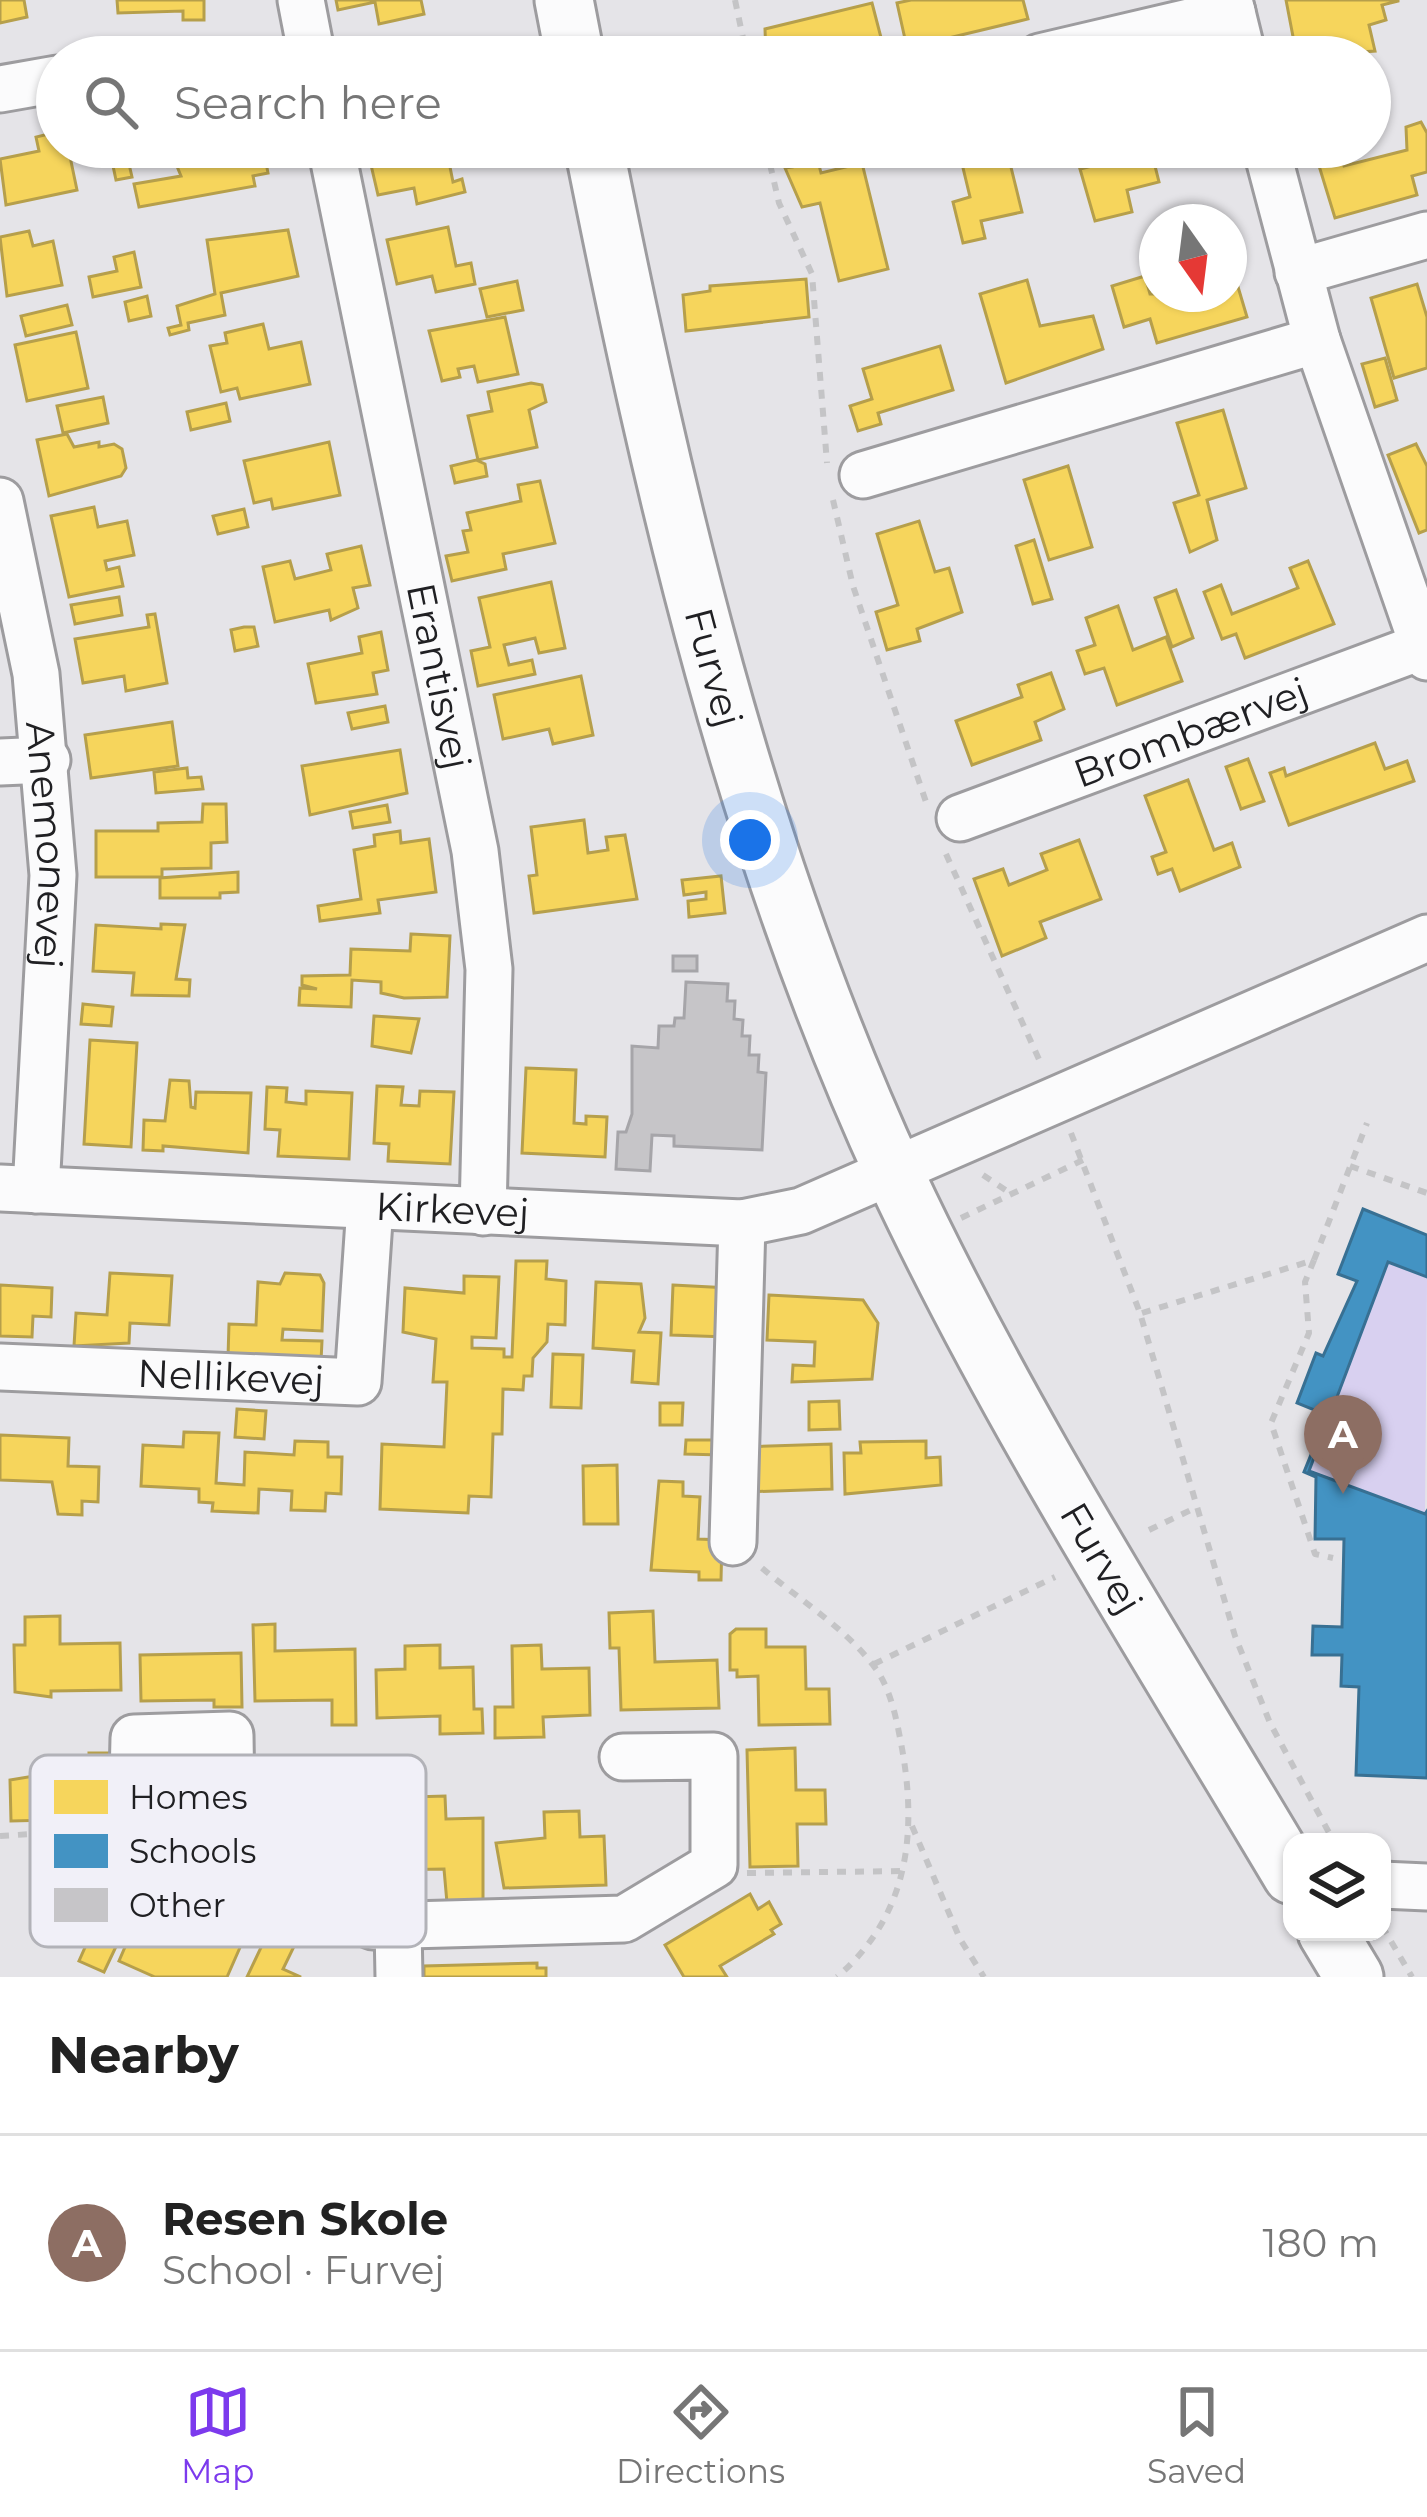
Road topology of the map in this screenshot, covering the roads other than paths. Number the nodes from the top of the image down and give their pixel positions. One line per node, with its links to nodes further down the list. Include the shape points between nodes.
1 (301, 0): 4 (street)
2 (564, 0): 5 (main road)
3 (1230, 6): 6 (street); 7 (street)
4 (308, 36)
5 (571, 36)
6 (1118, 36)
7 (1238, 36)
8 (36, 83): 9 (street)
9 (0, 89)
10 (335, 168): 26 (street, Erantisvej, via 475,851 489,969)
11 (599, 168): 23 (main road, Furvej, via 696,615 794,921)
12 (1271, 168): 14 (street, Brombærvej)
13 (1427, 235): 14 (street)
14 (1298, 272): 15 (street, Brombærvej)
15 (1318, 340): 16 (street); 18 (street, Brombærvej)
16 (840, 476)
17 (0, 501): 19 (street, Anemonevej)
18 (1422, 630): 21 (street, Brombærvej)
19 (47, 760): 20 (street); 24 (street, Anemonevej, via 53,875)
20 (0, 762)
21 (944, 825)
22 (1427, 938): 23 (street)
23 (893, 1171): 27 (street, Kirkevej, via 801,1211); 33 (main road, Furvej, via 1054,1476)
24 (18, 1189): 25 (street, Kirkevej)
25 (370, 1206): 26 (street, Kirkevej); 28 (street, Nellikevej, via 358,1382)
26 (483, 1212): 27 (street, Kirkevej)
27 (742, 1223): 29 (street)
28 (0, 1367)
29 (733, 1541)
30 (134, 1755): 31 (street, via 134,1738 230,1735)
31 (230, 1755)
32 (623, 1757): 36 (street, via 714,1756 715,1865 624,1919)
33 (1283, 1860)
34 (1391, 1885): 35 (street)
35 (1427, 1887)
36 (426, 1926)
37 (1332, 1941): 40 (main road)
38 (398, 1947): 39 (street)
39 (399, 1977)
40 (1354, 1977)

